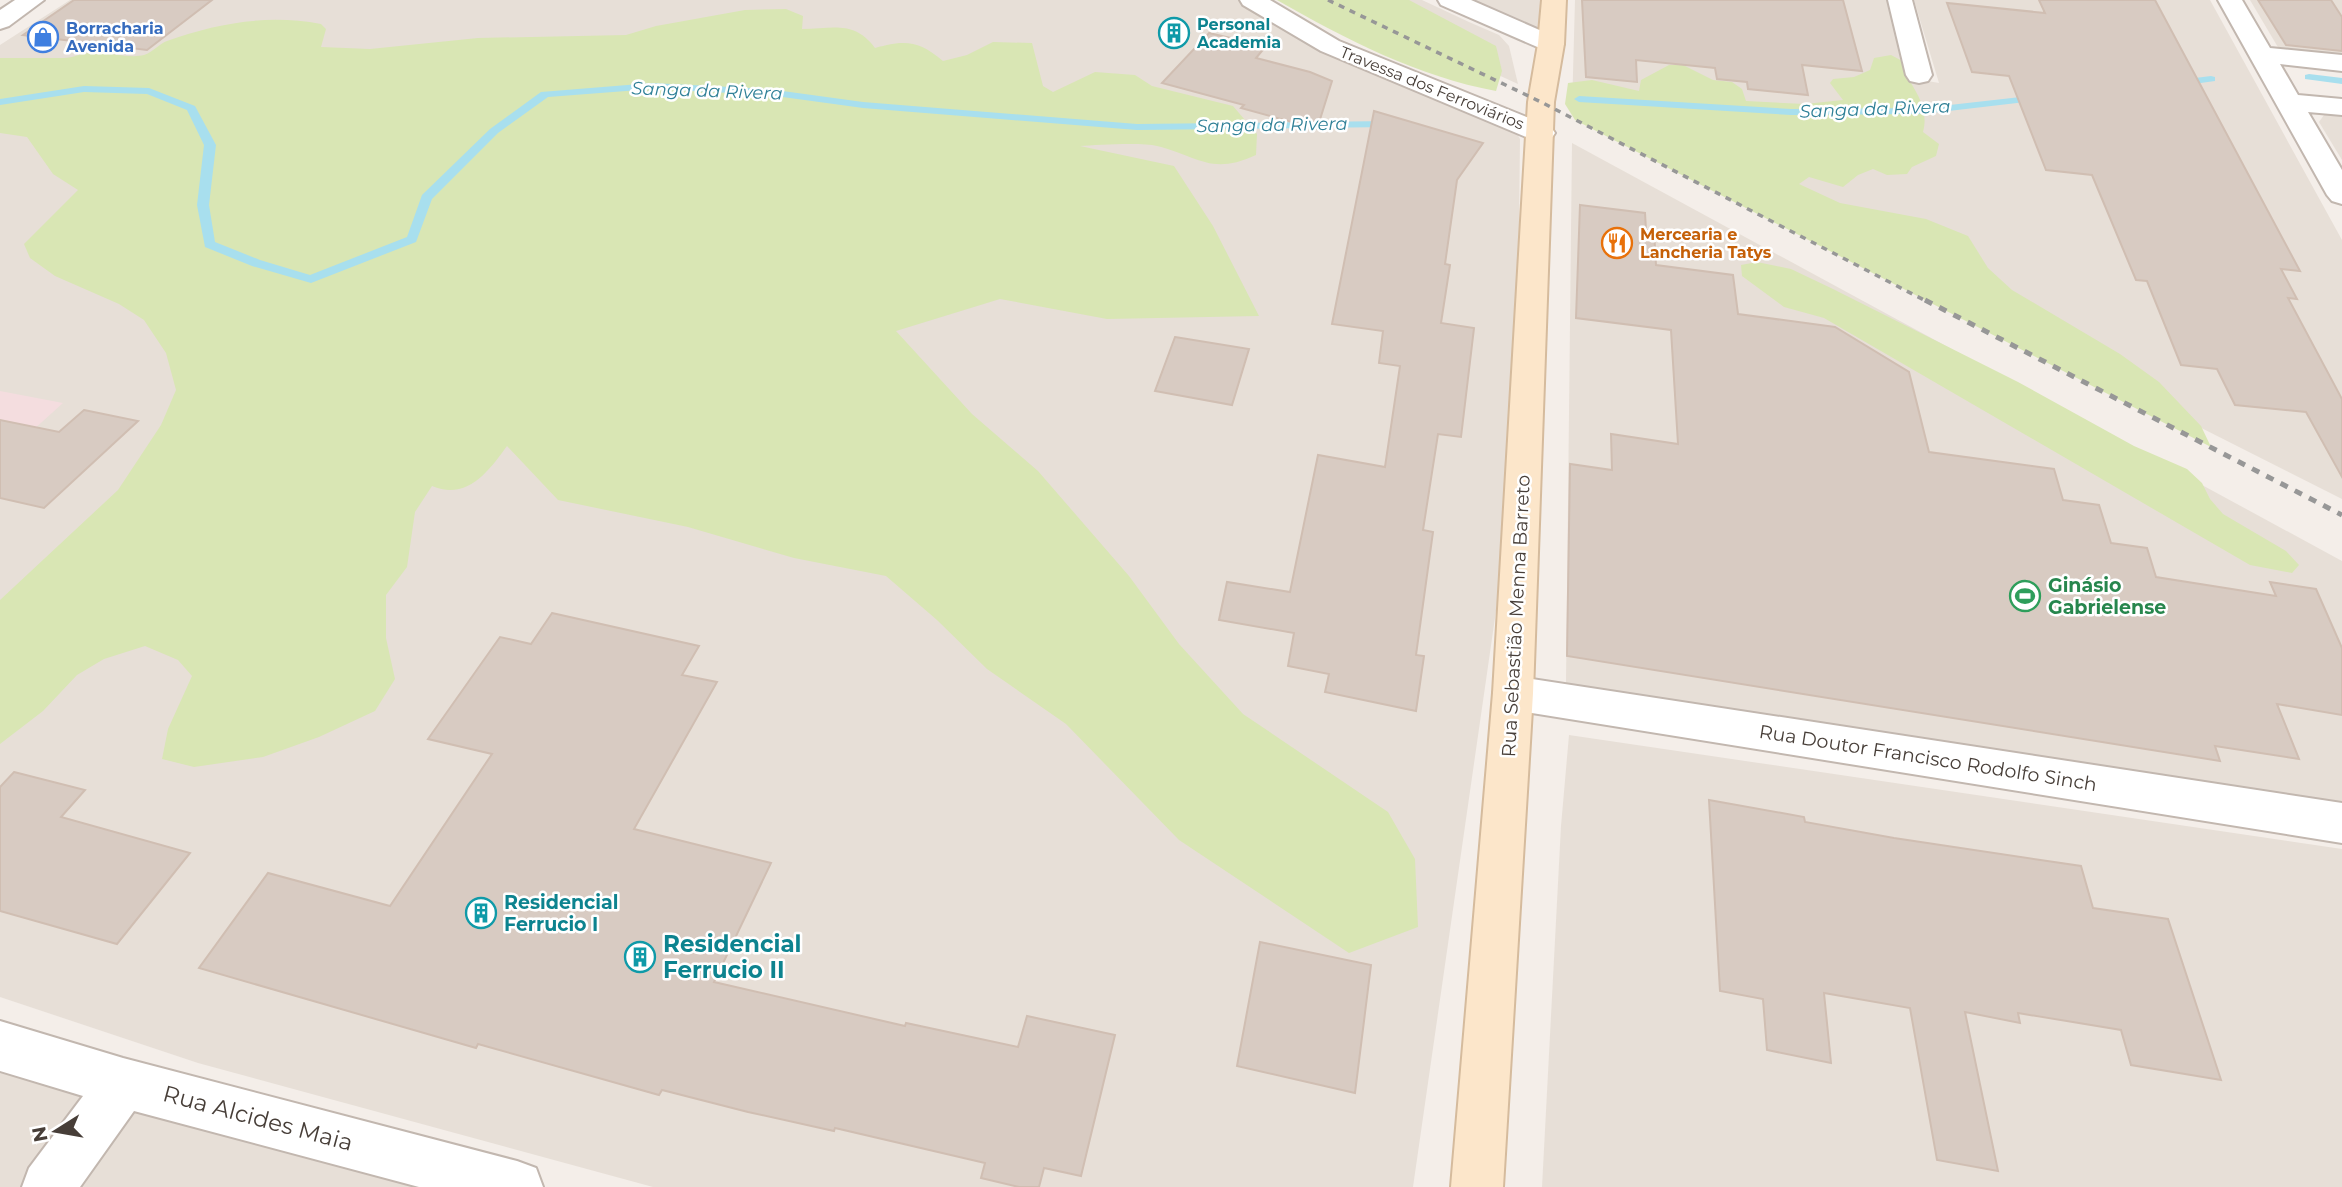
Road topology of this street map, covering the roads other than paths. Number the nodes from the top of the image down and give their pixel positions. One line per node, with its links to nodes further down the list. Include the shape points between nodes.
1 (32, 0): 7 (street)
2 (1252, 0): 14 (street, Travessa dos Ferroviários, via 1330,46)
3 (1450, 0): 8 (street)
4 (1553, 0): 8 (main road, Rua Sebastião Menna Barreto)
5 (1900, 0): 11 (street)
6 (2230, 0): 9 (street)
7 (0, 21)
8 (1551, 44): 14 (main road, Rua Sebastião Menna Barreto)
9 (2264, 55): 10 (street); 12 (street)
10 (2342, 63)
11 (1919, 75)
12 (2291, 102): 13 (street); 15 (street)
13 (2342, 107)
14 (1541, 133): 16 (main road, Rua Sebastião Menna Barreto)
15 (2342, 195)
16 (1513, 694): 17 (street, Rua Doutor Francisco Rodolfo Sinch); 22 (main road, Rua Sebastião Menna Barreto)
17 (2342, 823)
18 (0, 1046): 19 (street, Rua Alcides Maia)
19 (123, 1083): 20 (street); 21 (street, Rua Alcides Maia)
20 (48, 1187)
21 (517, 1187)
22 (1477, 1187)

